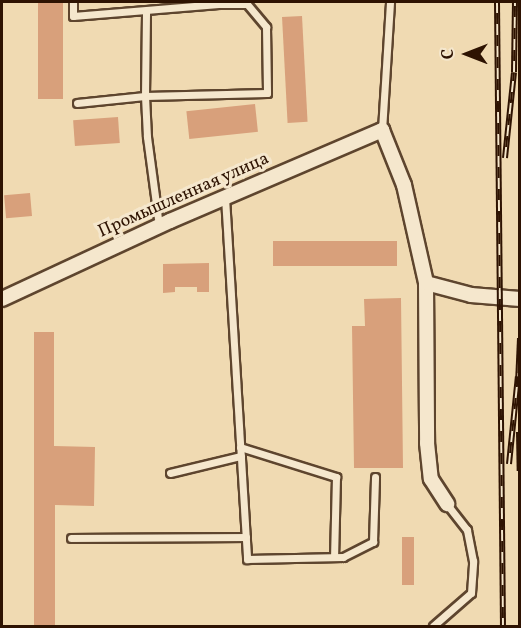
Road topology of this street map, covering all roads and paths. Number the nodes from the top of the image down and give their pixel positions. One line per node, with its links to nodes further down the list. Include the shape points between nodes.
1 (73, 2): 3 (lane, via 73,16)
2 (390, 2): 6 (lane)
3 (146, 10): 4 (lane); 4 (lane, via 247,4 266,27 267,93)
4 (146, 96): 5 (lane); 8 (lane, via 147,137)
5 (77, 103)
6 (382, 130): 7 (street, Промышленная улица); 9 (street, via 404,185)
7 (225, 197): 8 (street, Промышленная улица); 12 (lane)
8 (159, 226): 10 (street, Промышленная улица)
9 (426, 283): 11 (street, via 471,296); 16 (street, via 427,443 431,479)
10 (2, 299)
11 (519, 299)
12 (240, 447): 13 (lane); 19 (lane, via 336,477)
13 (241, 456): 14 (lane); 17 (lane)
14 (170, 473)
15 (375, 477): 19 (lane, via 373,542 343,557)
16 (447, 504): 20 (lane, via 467,530 473,561 471,593)
17 (246, 537): 18 (lane); 19 (lane, via 247,559)
18 (71, 538)
19 (334, 557)
20 (433, 627)

